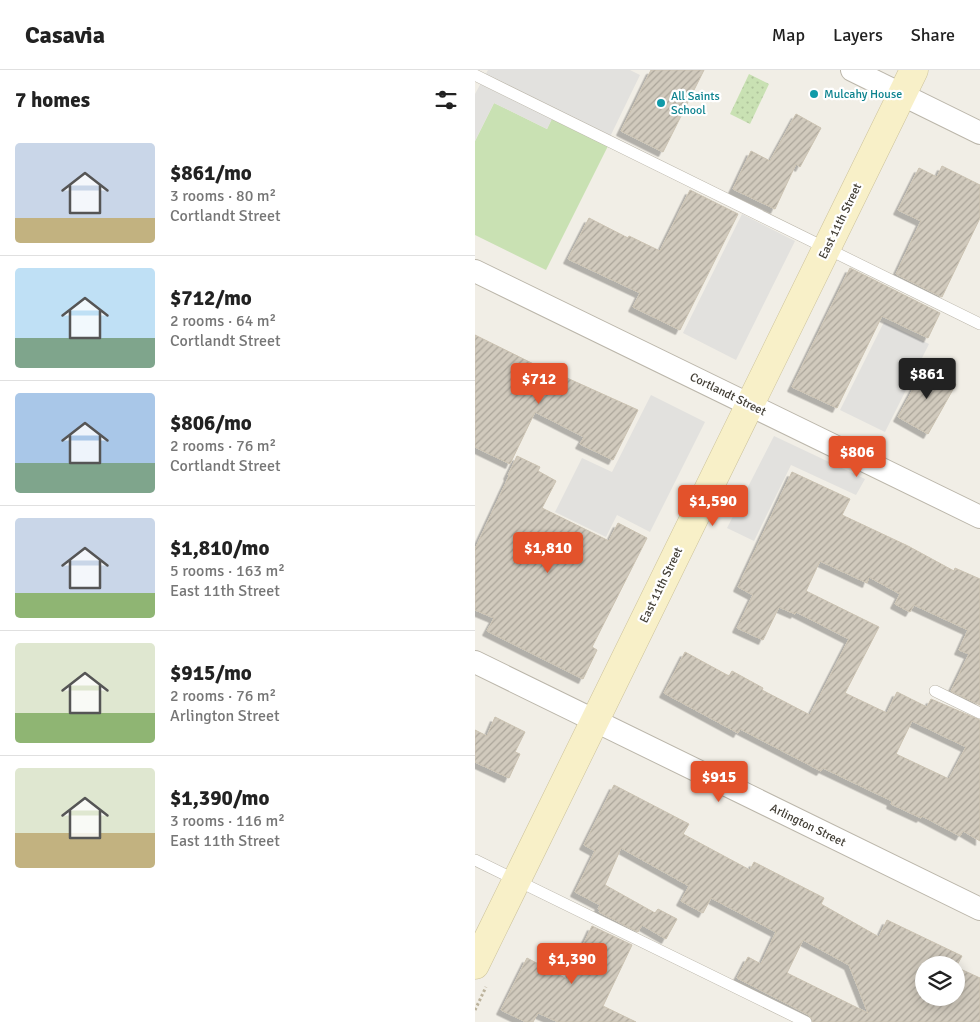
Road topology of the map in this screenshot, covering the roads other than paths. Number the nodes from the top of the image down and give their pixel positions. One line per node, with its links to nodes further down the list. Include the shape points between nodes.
1 (852, 70): 4 (street)
2 (914, 70): 4 (main road, East 11th Street)
3 (475, 75): 6 (lane)
4 (902, 95): 5 (street); 6 (main road, East 11th Street)
5 (980, 133)
6 (827, 249): 8 (lane); 9 (main road, East 11th Street)
7 (475, 271): 9 (street, Cortlandt Street)
8 (980, 324)
9 (750, 405): 10 (street, Cortlandt Street); 14 (main road, East 11th Street)
10 (980, 517)
11 (475, 662): 14 (street, Arlington Street)
12 (935, 691): 13 (lane)
13 (980, 713)
14 (594, 720): 16 (main road, East 11th Street); 17 (street, Arlington Street)
15 (475, 860): 16 (lane)
16 (516, 881): 18 (main road, East 11th Street); 19 (lane)
17 (980, 909)
18 (475, 965)
19 (806, 1022)

